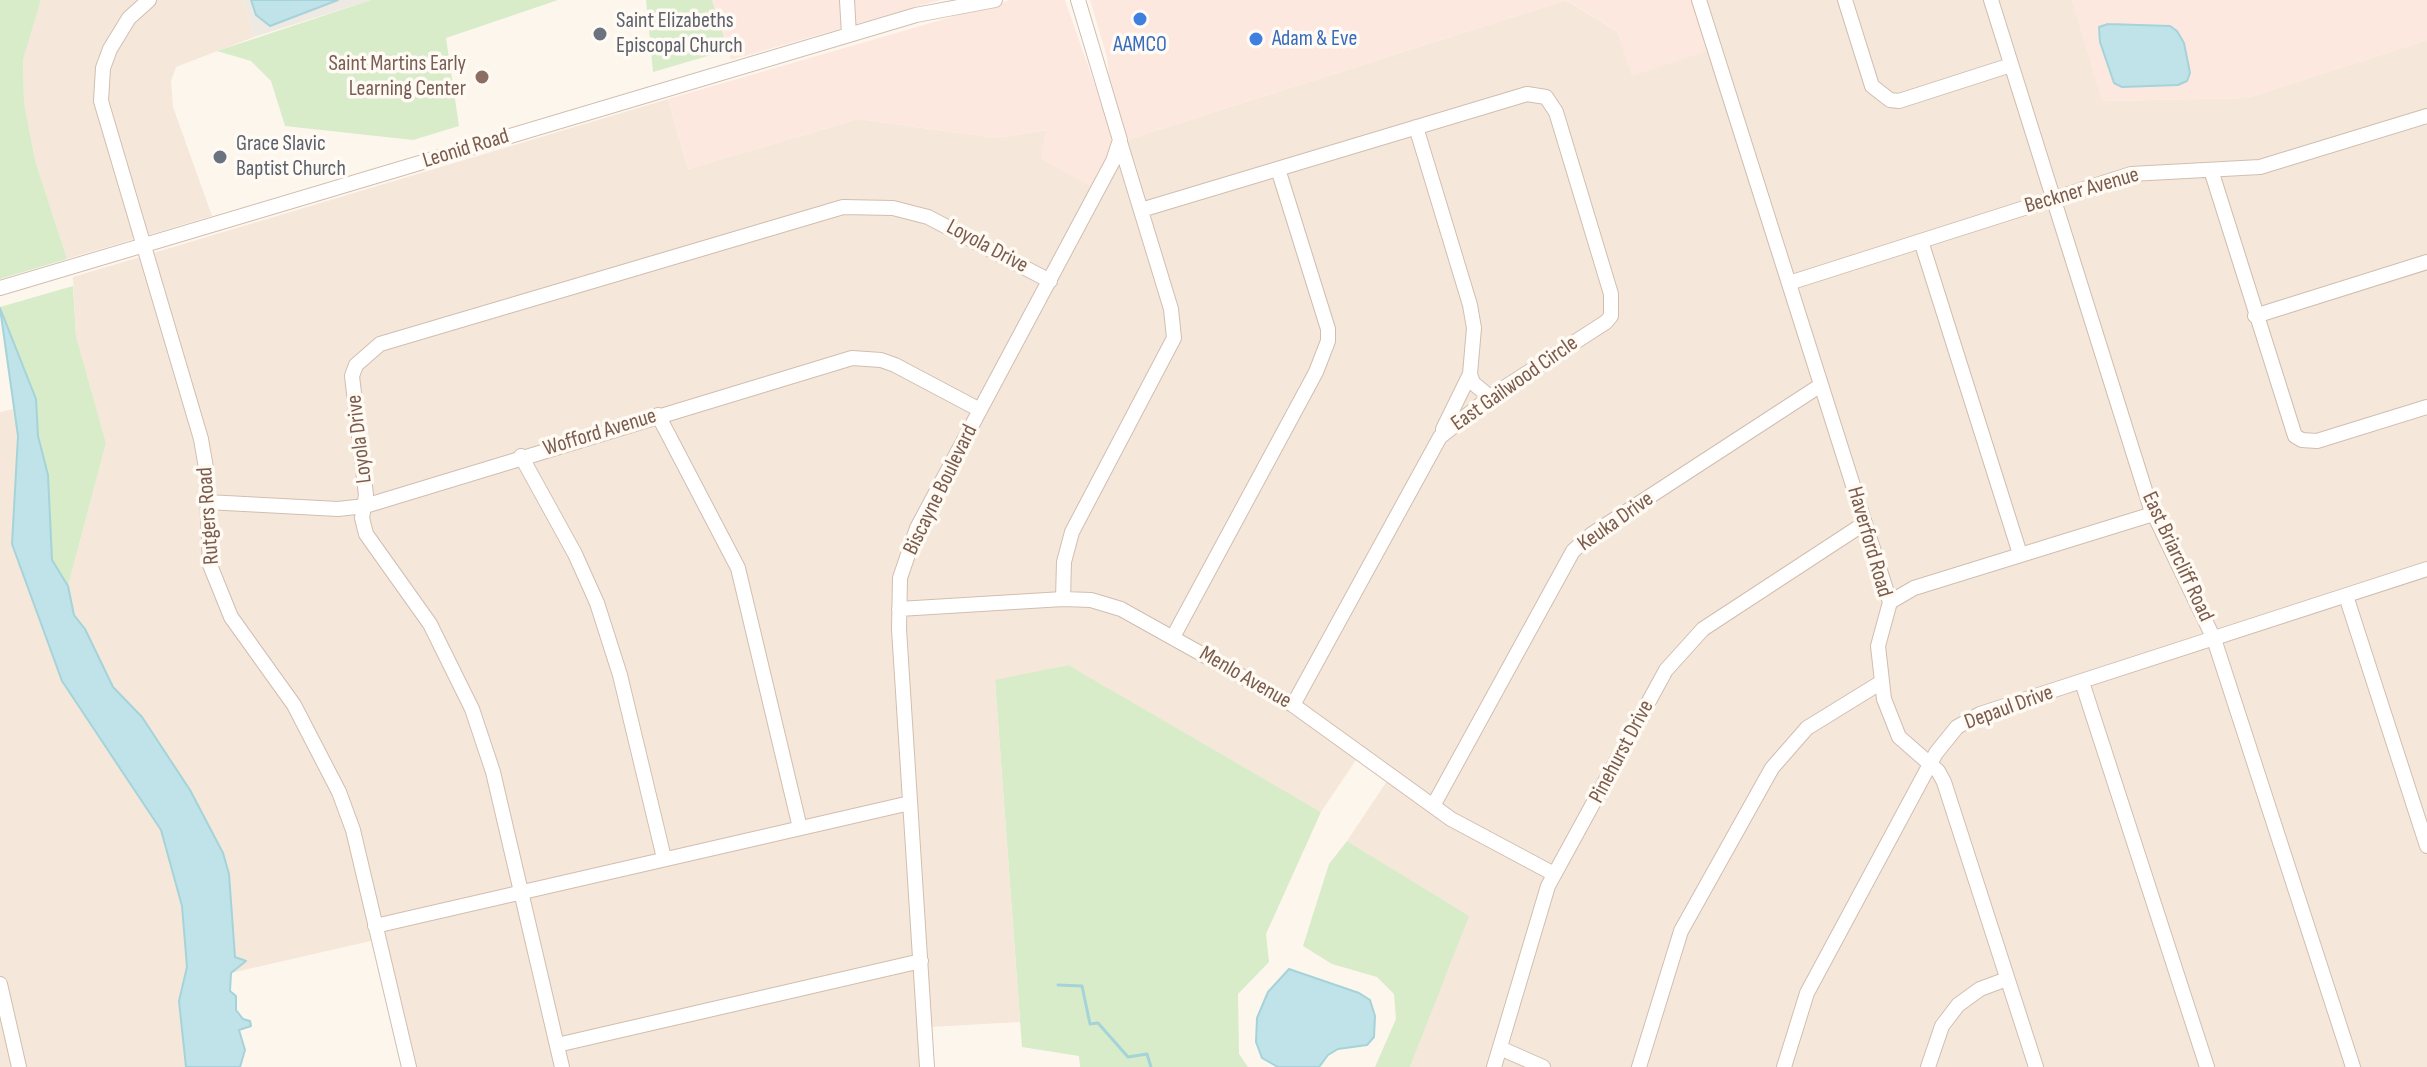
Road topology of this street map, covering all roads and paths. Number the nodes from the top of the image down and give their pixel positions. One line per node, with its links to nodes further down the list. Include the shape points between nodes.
1 (149, 0): 20 (street, Rutgers Road, via 118,33 100,85 104,121)
2 (847, 0): 10 (street)
3 (955, 0): 9 (street, Leonid Road)
4 (995, 0): 9 (street, Leonid Road)
5 (1078, 0): 14 (street)
6 (1699, 0): 23 (street, Haverford Road)
7 (1845, 0): 11 (street, via 1872,86 1890,100)
8 (1991, 0): 11 (street, East Briarcliff Road)
9 (932, 11): 10 (street, Leonid Road)
10 (849, 35): 20 (street, Leonid Road)
11 (2011, 65): 17 (street, East Briarcliff Road)
12 (2427, 116): 16 (street, Beckner Avenue, via 2276,163)
13 (1416, 127): 15 (street); 26 (street, via 1470,305); 28 (street, East Gailwood Circle, via 1527,94 1546,97 1556,112 1611,294 1613,309 1606,322)
14 (1120, 140): 18 (street); 22 (street, Biscayne Boulevard, via 1108,174)
15 (1278, 169): 18 (street); 44 (street, via 1328,341)
16 (2211, 170): 17 (street, Beckner Avenue, via 2143,172); 25 (street)
17 (2054, 199): 19 (street, Beckner Avenue); 36 (street, East Briarcliff Road)
18 (1141, 210): 41 (street, via 1171,309 1174,338 1072,532)
19 (1921, 241): 23 (street, Beckner Avenue); 38 (street)
20 (142, 246): 24 (street, Leonid Road); 34 (street, Rutgers Road, via 201,439)
21 (2427, 262): 25 (street)
22 (1050, 281): 30 (street, Biscayne Boulevard); 35 (street, Loyola Drive, via 928,217 893,208 843,207 380,344 362,356 352,376)
23 (1789, 283): 27 (street, Haverford Road)
24 (0, 288)
25 (2255, 316): 29 (street, via 2290,427 2302,440 2317,441)
26 (1470, 374): 28 (street); 32 (street)
27 (1821, 385): 37 (street, Haverford Road); 51 (street, Keuka Drive, via 1573,551)
28 (1490, 397): 32 (street, East Gailwood Circle)
29 (2427, 407)
30 (980, 410): 31 (street, Wofford Avenue, via 895,365 852,358); 43 (street, Biscayne Boulevard, via 909,546)
31 (658, 415): 33 (street, Wofford Avenue); 52 (street, via 738,568)
32 (1440, 437): 48 (street, East Gailwood Circle)
33 (521, 456): 35 (street, Wofford Avenue); 54 (street, via 597,603)
34 (207, 502): 35 (street, Wofford Avenue); 57 (street, Rutgers Road, via 207,547 219,593 324,758 353,830)
35 (365, 506): 56 (street, Loyola Drive, via 362,518 373,546 430,624 472,709)
36 (2153, 514): 38 (street); 45 (street, East Briarcliff Road)
37 (1865, 523): 42 (street, Haverford Road); 55 (street, Pinehurst Drive, via 1687,643 1666,670)
38 (2020, 554): 42 (street, via 1914,588)
39 (2427, 569): 40 (street, Depaul Drive)
40 (2346, 596): 45 (street, Depaul Drive); 53 (street)
41 (1063, 599): 43 (street, Menlo Avenue); 44 (street, Menlo Avenue, via 1105,603)
42 (1890, 602): 47 (street, Haverford Road, via 1878,646)
43 (899, 609): 50 (street, Biscayne Boulevard)
44 (1173, 637): 48 (street, Menlo Avenue)
45 (2214, 639): 46 (street, Depaul Drive); 75 (street, East Briarcliff Road)
46 (2082, 682): 49 (street, Depaul Drive, via 1972,717 1946,737); 74 (street)
47 (1880, 683): 49 (street, Haverford Road, via 1899,737); 70 (street, via 1807,728 1772,768 1681,931)
48 (1293, 705): 51 (street, Menlo Avenue)
49 (1930, 765): 59 (street, Haverford Road, via 1944,782); 71 (street, Depaul Drive, via 1807,993)
50 (910, 803): 52 (street); 58 (street, Biscayne Boulevard)
51 (1433, 806): 55 (street, Menlo Avenue)
52 (800, 828): 54 (street)
53 (2427, 846)
54 (664, 858): 56 (street)
55 (1554, 874): 62 (street, Pinehurst Drive)
56 (521, 892): 57 (street); 61 (street, Loyola Drive)
57 (375, 926): 65 (street, Rutgers Road)
58 (921, 961): 61 (street); 67 (street, Biscayne Boulevard)
59 (2007, 979): 72 (street, via 1958,1005 1942,1026); 73 (street, Haverford Road)
60 (0, 984): 63 (street)
61 (557, 1045): 66 (street, Loyola Drive)
62 (1500, 1048): 68 (street, Pinehurst Drive); 69 (street)
63 (8, 1052): 64 (street)
64 (19, 1067)
65 (409, 1067)
66 (562, 1067)
67 (927, 1067)
68 (1494, 1067)
69 (1543, 1067)
70 (1639, 1067)
71 (1784, 1067)
72 (1928, 1067)
73 (2036, 1067)
74 (2207, 1067)
75 (2353, 1067)

